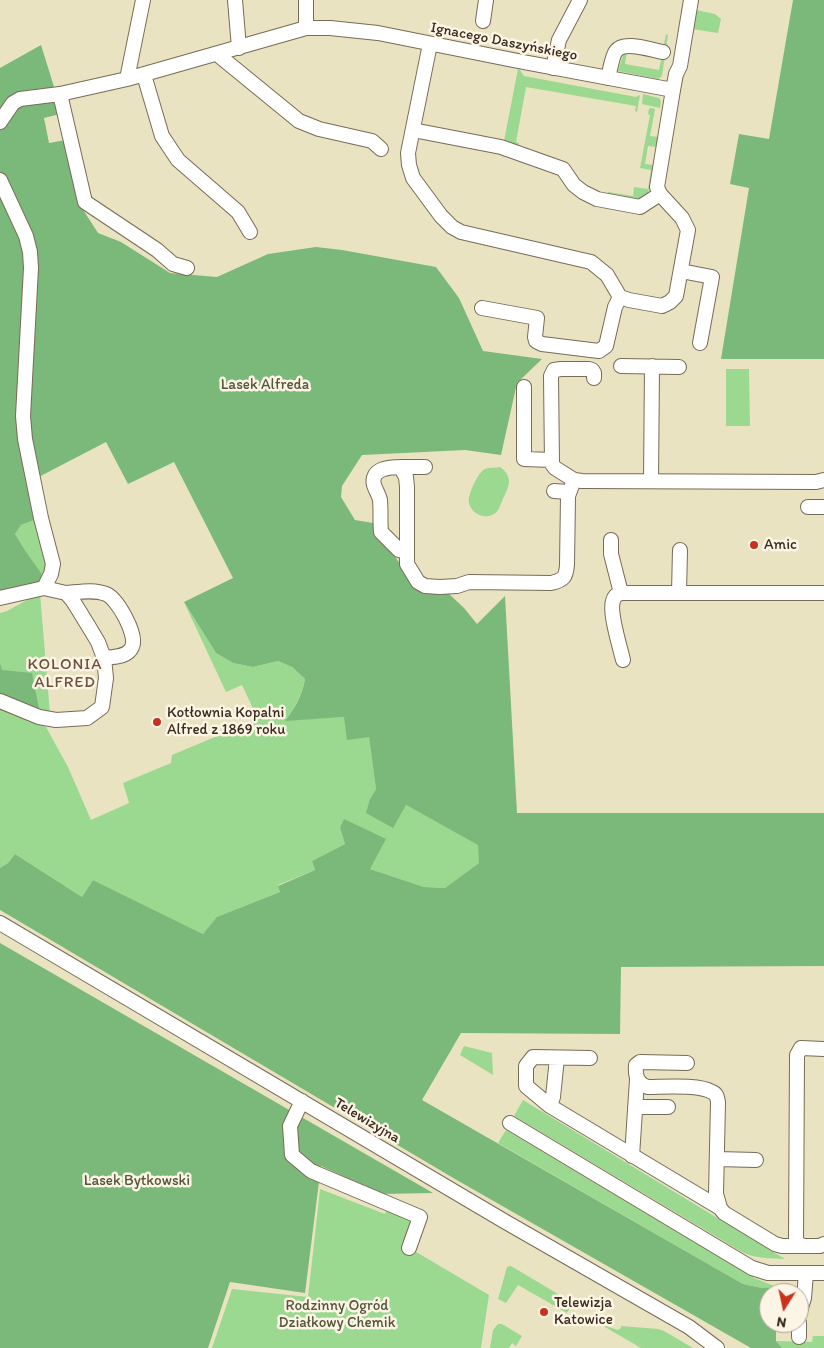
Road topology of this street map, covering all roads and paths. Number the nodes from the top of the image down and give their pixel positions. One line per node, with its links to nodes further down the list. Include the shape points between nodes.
1 (143, 0): 16 (street)
2 (235, 0): 10 (street)
3 (306, 0): 8 (street)
4 (486, 0): 7 (street)
5 (580, 0): 13 (street, via 559,40)
6 (691, 0): 17 (street)
7 (484, 21)
8 (306, 28): 9 (street, Ignacego Daszyńskiego, via 378,33); 10 (street, Ignacego Daszyńskiego)
9 (430, 44): 13 (street, Ignacego Daszyńskiego); 20 (street)
10 (239, 48): 12 (street, Ignacego Daszyńskiego)
11 (663, 52): 15 (street, via 621,47 616,52)
12 (218, 54): 14 (street, Ignacego Daszyńskiego); 21 (street, via 299,121 372,141)
13 (553, 68): 15 (street, Ignacego Daszyńskiego)
14 (144, 75): 16 (street, Ignacego Daszyńskiego); 24 (street, via 162,136 178,160 238,212)
15 (608, 78): 17 (street, Ignacego Daszyńskiego)
16 (127, 79): 18 (street, Ignacego Daszyńskiego)
17 (673, 90): 23 (street, via 656,187)
18 (60, 94): 19 (street, Ignacego Daszyńskiego, via 20,99 13,103); 25 (street, via 85,202 173,264)
19 (0, 122)
20 (413, 130): 23 (street, via 502,147 563,169 574,185 597,199 640,207); 27 (street, via 408,153 413,178 452,227 461,232 591,262 607,275)
21 (381, 149)
22 (0, 180): 47 (street, via 23,228 30,252 23,416 41,518 53,564)
23 (660, 194): 26 (street, via 682,218 688,230)
24 (250, 232)
25 (187, 268)
26 (681, 271): 27 (street, via 676,296 662,306); 29 (street, via 712,277)
27 (620, 296): 28 (street, via 606,346 599,351 542,344 536,341 536,318)
28 (482, 308)
29 (700, 343)
30 (622, 366): 31 (street)
31 (652, 366): 32 (street); 39 (street)
32 (680, 367)
33 (594, 378): 35 (street, via 589,369 554,370 551,376)
34 (524, 387): 35 (street, via 524,459)
35 (552, 460): 40 (street)
36 (402, 466): 37 (street); 46 (street, via 407,487); 46 (street, via 382,469 374,481 380,498 381,532 399,550)
37 (426, 468)
38 (824, 480): 39 (street)
39 (651, 481): 40 (street, via 582,481)
40 (571, 486): 41 (street); 46 (street, via 566,574 559,581 425,586 418,582 407,564)
41 (554, 491)
42 (808, 507): 43 (street)
43 (824, 507)
44 (611, 540): 50 (street, via 611,554)
45 (680, 550): 48 (street)
46 (407, 552)
47 (44, 588): 49 (street); 52 (street)
48 (679, 592): 50 (street); 51 (street)
49 (66, 593): 53 (street, via 90,627); 53 (street, via 92,591 108,594 129,624 132,649 125,654)
50 (621, 593): 54 (street, via 616,595 612,604)
51 (824, 593)
52 (0, 598)
53 (104, 658): 55 (street, via 106,678 102,707 87,718 56,720 39,717)
54 (623, 660)
55 (0, 701)
56 (0, 923): 62 (street, Telewizyjna)
57 (824, 1049): 72 (street, via 801,1048 797,1055 796,1241)
58 (557, 1058): 59 (street); 63 (street); 63 (street, via 532,1057 526,1066 526,1086)
59 (590, 1058)
60 (687, 1063): 61 (street, via 640,1062 636,1065)
61 (637, 1080): 64 (street); 68 (street, via 648,1087 699,1087 717,1096)
62 (302, 1101): 73 (street, via 290,1126 292,1155 311,1171 420,1217); 77 (street, Telewizyjna, via 689,1327)
63 (550, 1106): 67 (street)
64 (635, 1107): 65 (street); 67 (street)
65 (668, 1108)
66 (510, 1123): 74 (street, via 752,1268 768,1273)
67 (632, 1156): 70 (street)
68 (717, 1160): 69 (street); 70 (street, via 716,1194)
69 (756, 1160)
70 (720, 1208): 72 (street, via 775,1244)
71 (824, 1244): 72 (street)
72 (802, 1246)
73 (409, 1248)
74 (806, 1273): 75 (street); 76 (street)
75 (824, 1273)
76 (805, 1283)
77 (717, 1348)

